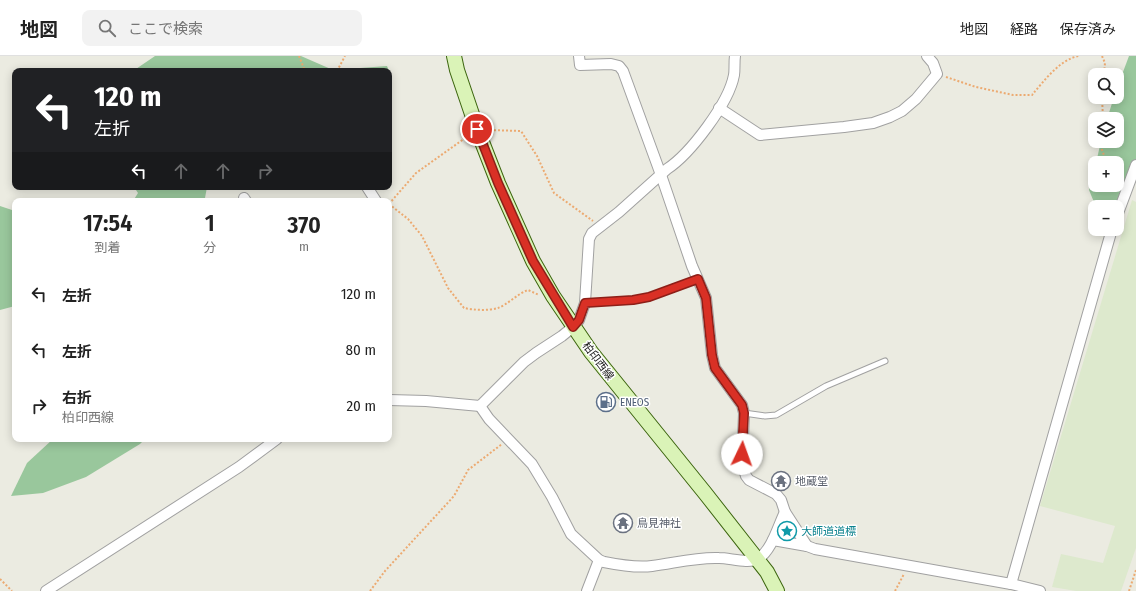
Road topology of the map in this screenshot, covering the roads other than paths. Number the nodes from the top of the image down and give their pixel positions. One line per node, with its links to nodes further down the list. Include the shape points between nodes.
1 (454, 56): 12 (main road, 柏印西線, via 477,129 515,223 533,261)
2 (579, 56): 7 (street, via 580,65 611,64 623,71)
3 (735, 56): 5 (street, via 734,75)
4 (927, 56): 5 (street, via 937,74 916,100 902,111 873,123 760,135)
5 (720, 108): 7 (street, via 691,148)
6 (1136, 165): 8 (street)
7 (661, 175): 10 (street, via 679,232); 11 (street, via 592,233 589,239)
8 (1123, 200)
9 (1110, 236): 23 (street)
10 (698, 279): 11 (lane, via 649,297); 16 (street, via 706,298 715,368 742,405)
11 (585, 303): 12 (street, via 579,320)
12 (573, 327): 15 (street, via 524,362); 21 (main road, 柏印西線)
13 (885, 361): 16 (lane, via 826,386 776,415)
14 (392, 400): 15 (street)
15 (480, 406): 22 (street, via 542,478 571,534)
16 (744, 413): 18 (street, via 742,463 746,476 776,494)
17 (274, 442): 24 (street, via 204,491)
18 (785, 512): 19 (street); 20 (street)
19 (773, 540): 20 (street); 21 (street)
20 (808, 546): 23 (street)
21 (757, 559): 22 (street, via 684,560 651,566 614,564); 26 (main road, 柏印西線)
22 (599, 560): 25 (street)
23 (1012, 584): 27 (street)
24 (46, 591)
25 (587, 591)
26 (777, 591)
27 (1040, 591)

